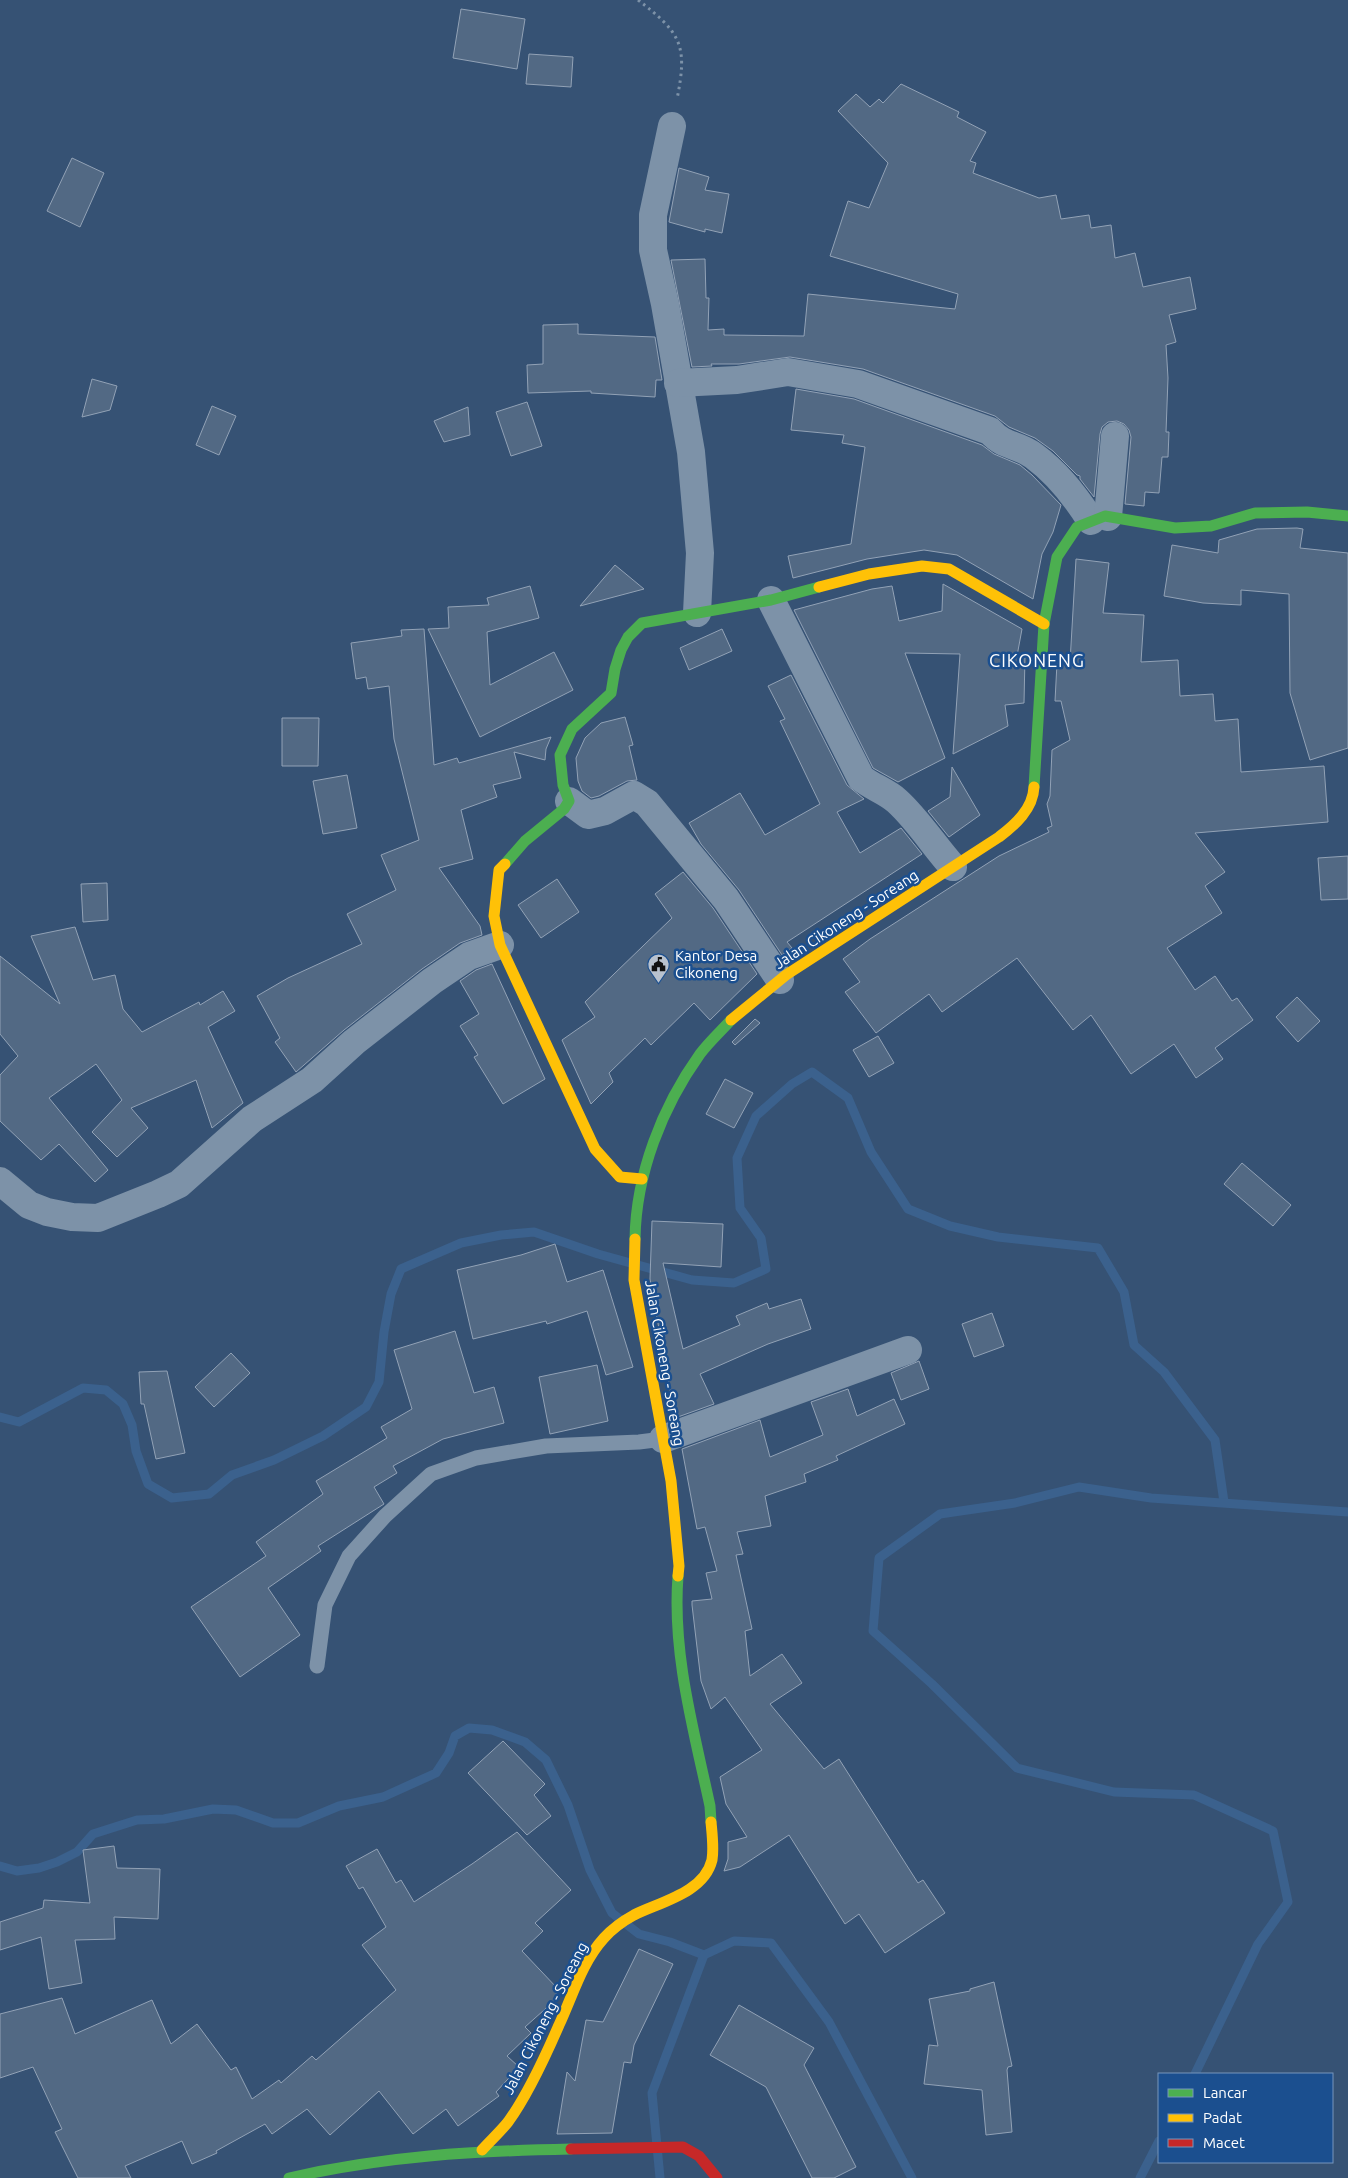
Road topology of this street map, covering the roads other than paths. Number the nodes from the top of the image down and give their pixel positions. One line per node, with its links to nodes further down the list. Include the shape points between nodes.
1 (672, 126): 2 (street, via 653,216 653,250)
2 (678, 383): 5 (street, via 738,380 788,372 867,387 990,431 1006,445 1016,446 1033,455); 7 (street, via 691,452 699,544)
3 (1115, 436): 5 (street)
4 (1348, 516): 5 (street, via 1307,512 1255,513 1211,526 1175,528)
5 (1099, 519): 8 (street, Jalan Cikoneng - Soreang, via 1077,527 1057,557)
6 (771, 600): 7 (street); 8 (street, via 869,574 922,566 949,569); 10 (street, via 861,778 897,802)
7 (697, 614): 9 (street, via 642,623 628,637 615,669 611,693 572,729 560,755 563,785)
8 (1044, 624): 10 (street, Jalan Cikoneng - Soreang, via 1034,795 1016,825)
9 (569, 801): 11 (street, via 499,870 494,916); 12 (street, via 588,814 605,811 634,795 641,797 726,899)
10 (953, 867): 12 (street, Jalan Cikoneng - Soreang)
11 (500, 945): 13 (street, via 595,1150 620,1177); 14 (street, via 469,956 432,981 354,1042 312,1080 252,1119 179,1184 158,1194 98,1218 72,1217 29,1205)
12 (780, 980): 13 (street, Jalan Cikoneng - Soreang, via 736,1014 701,1053 673,1098)
13 (642, 1179): 16 (street, Jalan Cikoneng - Soreang, via 635,1234 634,1280)
14 (0, 1181)
15 (908, 1350): 16 (street)
16 (663, 1439): 17 (lane, via 546,1446 476,1458 430,1474 349,1556 325,1605); 18 (street, Jalan Cikoneng - Soreang, via 671,1481 679,1566 678,1637 710,1806 712,1859 697,1883 674,1898 617,1925 604,1938 589,1957 526,2091 508,2122)
17 (317, 1666)
18 (482, 2150): 19 (street, via 398,2157 324,2168); 20 (street, via 685,2148 701,2157)
19 (288, 2178)
20 (717, 2178)

